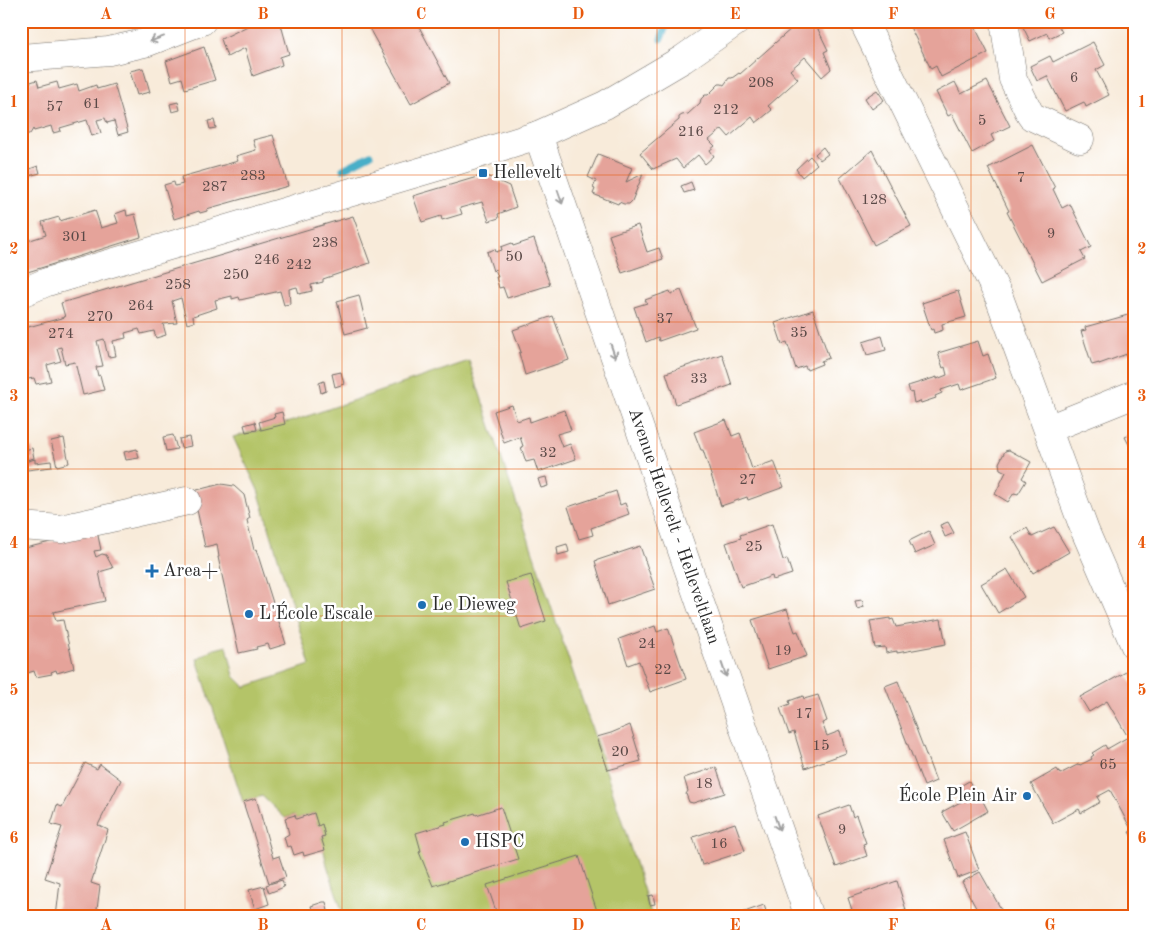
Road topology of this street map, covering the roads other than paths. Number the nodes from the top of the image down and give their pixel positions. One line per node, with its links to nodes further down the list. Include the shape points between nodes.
1 (736, 21): 6 (street, via 683,59 605,105)
2 (863, 21): 10 (street, via 999,297)
3 (1004, 21): 7 (street, via 1013,79 1031,116)
4 (192, 23): 5 (street, one-way to 5, via 148,42 109,51)
5 (21, 58)
6 (538, 135): 8 (street, via 47,282); 14 (street, Avenue Hellevelt - Helleveltlaan, one-way to 14)
7 (1080, 139)
8 (21, 293)
9 (1135, 394): 10 (street)
10 (1048, 430): 13 (street, via 1085,531)
11 (188, 501): 12 (street, via 61,529)
12 (21, 526)
13 (1135, 646)
14 (810, 917)

